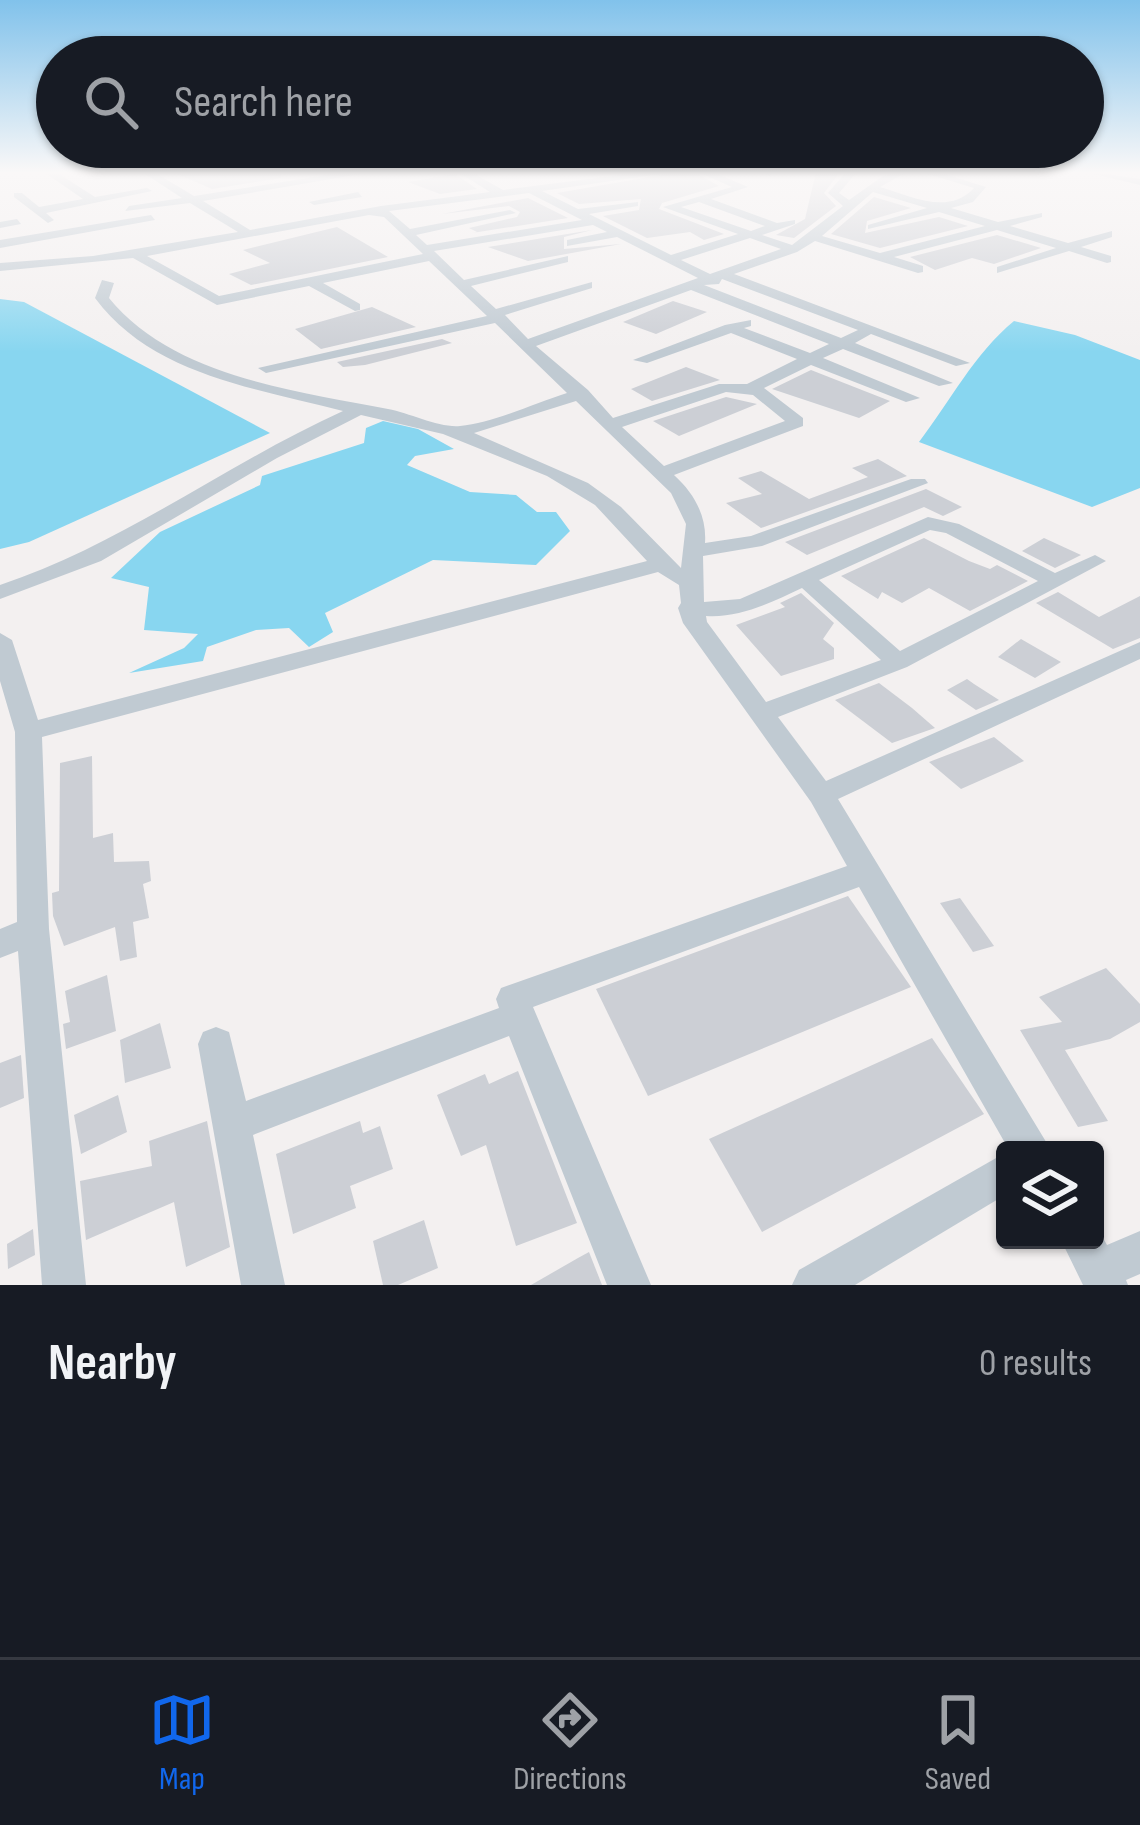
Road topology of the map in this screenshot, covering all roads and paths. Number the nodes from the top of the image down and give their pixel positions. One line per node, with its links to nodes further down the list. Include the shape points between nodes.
1 (70, 232): 10 (street)
2 (240, 232): 19 (street)
3 (379, 232): 29 (street)
4 (404, 232): 31 (street)
5 (611, 232): 12 (street)
6 (739, 232): 14 (street)
7 (757, 232): 14 (street)
8 (980, 232): 20 (street)
9 (1014, 232): 17 (street)
10 (64, 233): 15 (street)
11 (822, 233): 18 (street); 20 (street); 21 (street)
12 (615, 234): 16 (street); 24 (street)
13 (1108, 234): 17 (street)
14 (747, 235): 18 (street); 24 (street)
15 (0, 244)
16 (571, 244)
17 (1067, 248): 23 (street); 27 (street)
18 (793, 249): 28 (street)
19 (134, 253): 25 (street, via 58,267); 29 (street, via 217,301)
20 (904, 253): 21 (street)
21 (881, 257): 26 (street)
22 (564, 259): 31 (street)
23 (1106, 259)
24 (668, 260): 28 (street)
25 (0, 267)
26 (918, 269)
27 (1002, 270)
28 (720, 278): 33 (street); 34 (street)
29 (310, 280): 35 (street)
30 (107, 283): 50 (street, via 102,298 114,319 151,344)
31 (464, 284): 36 (street)
32 (587, 285): 36 (street)
33 (696, 287): 37 (street); 41 (street)
34 (799, 302): 37 (street); 39 (street)
35 (355, 308)
36 (497, 316): 41 (street); 45 (street)
37 (769, 316): 38 (street); 40 (street)
38 (730, 328): 42 (street); 43 (street)
39 (871, 329): 40 (street); 44 (street)
40 (839, 342): 42 (street); 46 (street)
41 (527, 344): 48 (street)
42 (808, 359): 47 (street); 49 (street)
43 (640, 360)
44 (962, 363)
45 (266, 368)
46 (945, 383)
47 (753, 390): 51 (street, via 725,387); 53 (street, via 796,422)
48 (582, 394): 51 (street); 52 (street)
49 (913, 398)
50 (359, 410): 52 (street); 61 (street, via 137,531)
51 (613, 424): 53 (street)
52 (456, 433): 57 (street, via 599,498)
53 (664, 472): 55 (street, via 691,507)
54 (918, 483): 55 (street, via 755,542)
55 (697, 551): 60 (street)
56 (1094, 561): 59 (street)
57 (658, 565): 60 (street); 67 (street)
58 (806, 580): 59 (street, via 937,523); 62 (street, via 727,610); 65 (street)
59 (1054, 581): 65 (street)
60 (690, 582): 62 (street)
61 (0, 592)
62 (689, 608): 66 (street)
63 (0, 640): 67 (street)
64 (1140, 650): 68 (street)
65 (898, 662): 66 (street)
66 (759, 713): 68 (street)
67 (28, 732): 70 (street)
68 (820, 795): 69 (street)
69 (868, 871): 72 (street, via 513,999); 75 (street)
70 (33, 929): 71 (street); 79 (street)
71 (0, 944)
72 (519, 1016): 74 (street); 81 (street)
73 (216, 1044): 74 (street)
74 (234, 1124): 80 (street)
75 (1025, 1141)
76 (996, 1178): 82 (street)
77 (1140, 1252): 78 (street)
78 (1096, 1265)
79 (64, 1285)
80 (263, 1285)
81 (628, 1285)
82 (814, 1285)

